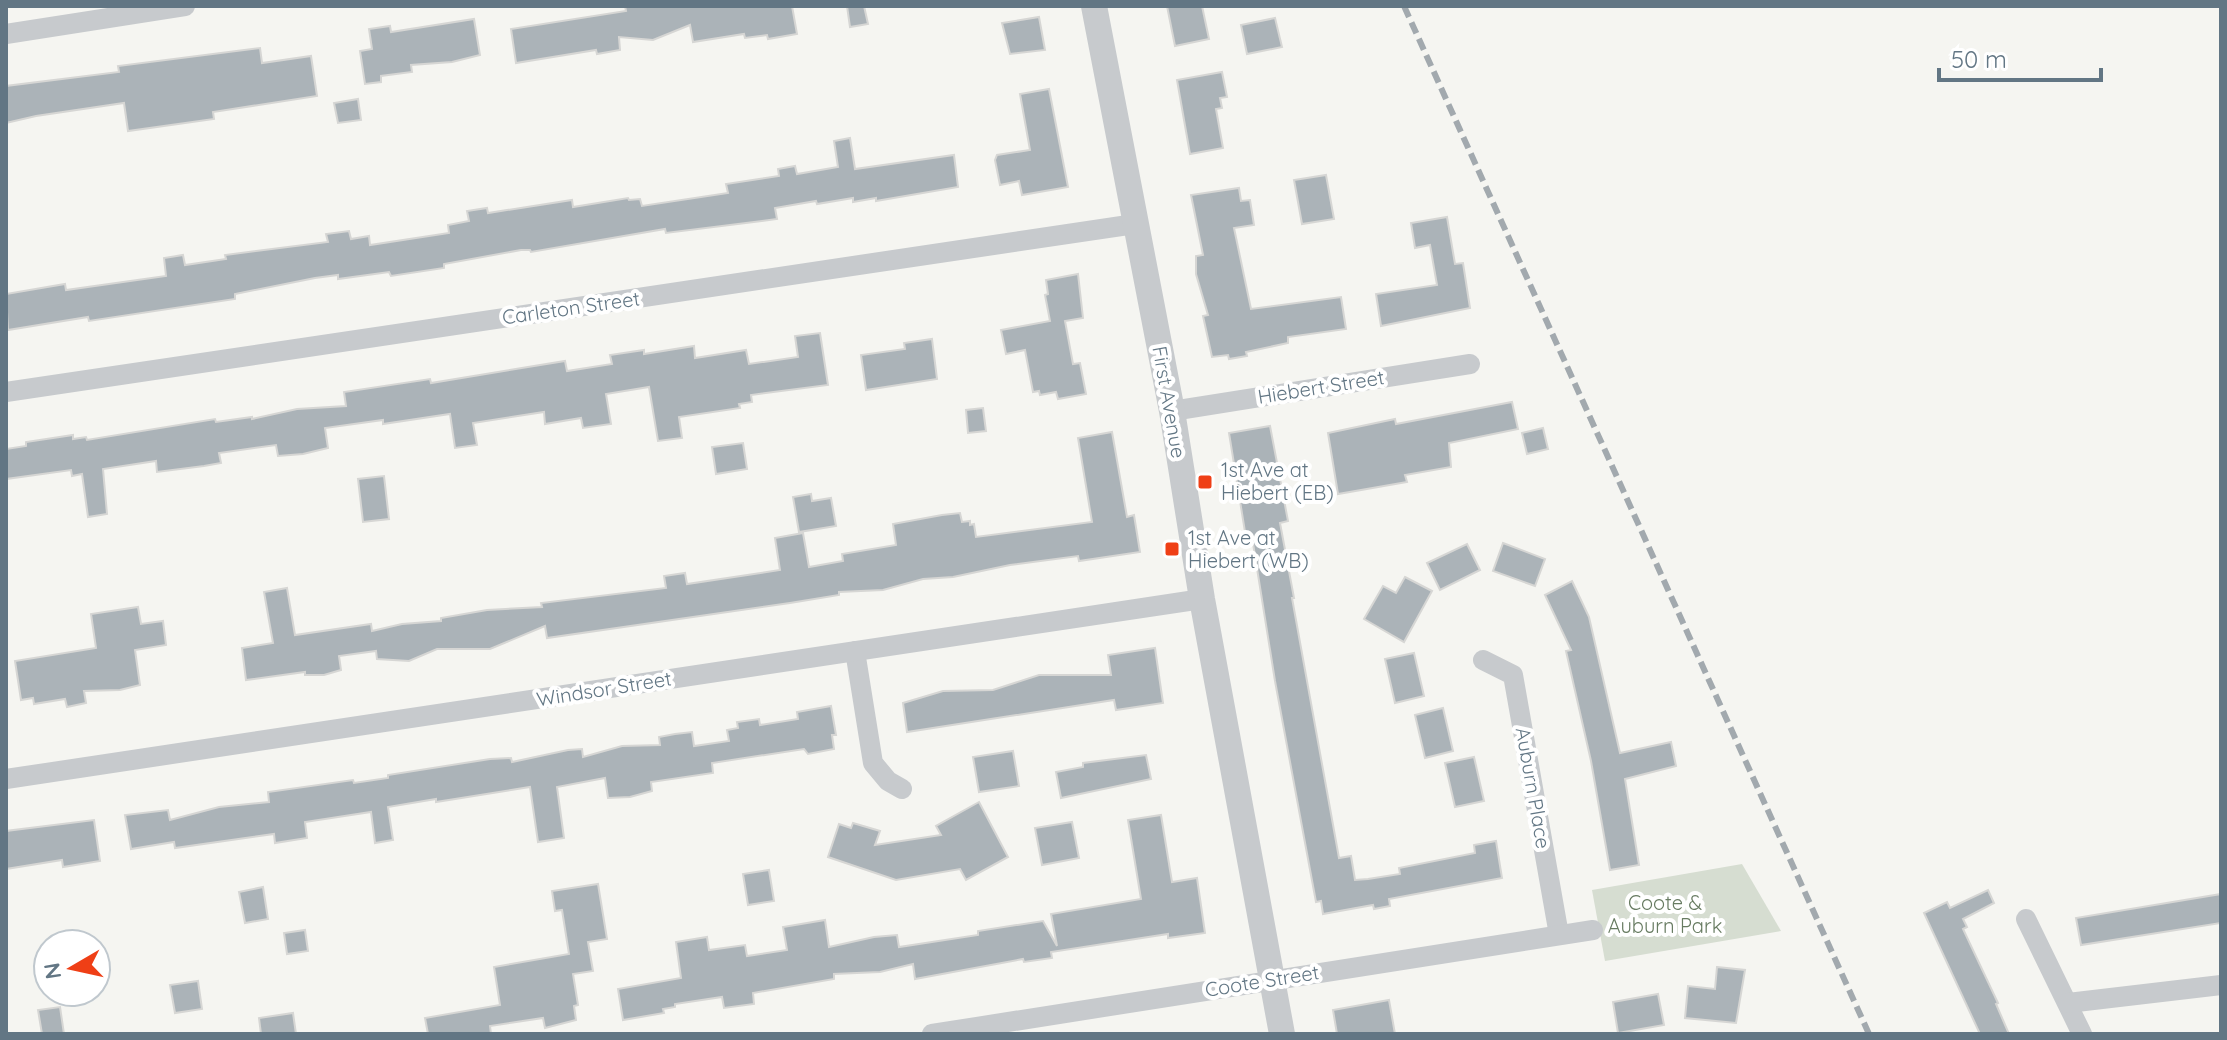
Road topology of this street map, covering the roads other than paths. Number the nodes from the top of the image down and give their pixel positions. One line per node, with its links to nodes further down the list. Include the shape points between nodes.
1 (185, 6): 3 (street)
2 (1094, 6): 4 (street, First Avenue)
3 (6, 34)
4 (1135, 224): 6 (street, Carleton Street); 7 (street, First Avenue)
5 (1470, 364): 7 (street, Hiebert Street)
6 (6, 392)
7 (1172, 411): 8 (street, First Avenue)
8 (1202, 599): 9 (street, Windsor Street); 16 (street, First Avenue)
9 (855, 651): 11 (street, Windsor Street); 12 (street, via 873,763)
10 (1483, 660): 15 (street, Auburn Place, via 1513,675)
11 (6, 779)
12 (902, 789)
13 (2026, 919): 18 (street)
14 (1593, 930): 15 (street, Coote Street)
15 (1559, 935): 16 (street, Coote Street)
16 (1272, 979): 19 (street, Coote Street); 20 (street, First Avenue)
17 (2221, 985): 18 (street)
18 (2068, 1003): 21 (street)
19 (932, 1034)
20 (1282, 1034)
21 (2082, 1034)

